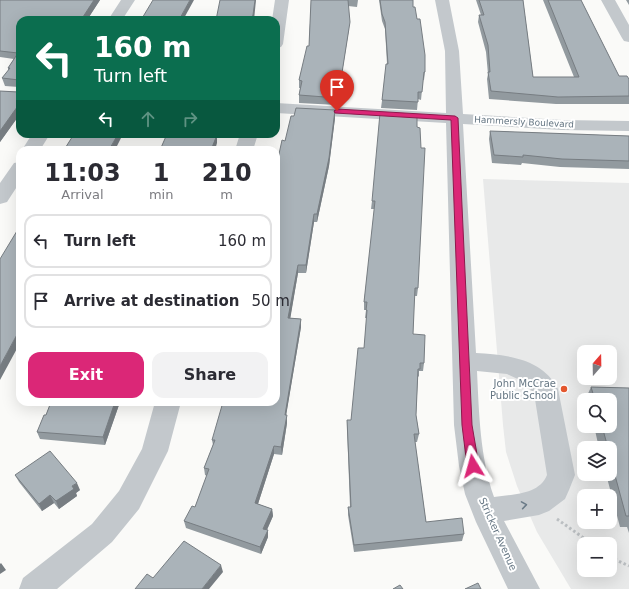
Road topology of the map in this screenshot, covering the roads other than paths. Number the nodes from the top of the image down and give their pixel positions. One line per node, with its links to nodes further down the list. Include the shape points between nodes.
1 (128, 0): 5 (street)
2 (282, 0): 6 (street)
3 (442, 0): 9 (street, Stricker Avenue, via 452,51)
4 (608, 0): 7 (street)
5 (118, 16)
6 (280, 16)
7 (628, 33)
8 (280, 108): 9 (street, Hammersly Boulevard)
9 (455, 118): 10 (street, Hammersly Boulevard, via 562,125); 13 (street, Stricker Avenue)
10 (629, 126)
11 (16, 173): 12 (street)
12 (0, 198)
13 (464, 361): 15 (street, Stricker Avenue, via 467,425 475,479); 15 (street, one-way to 13, via 539,502 555,490 561,475 546,389 531,374 510,365)
14 (167, 406): 16 (street, via 155,451 129,500 102,533)
15 (486, 511): 17 (street, Stricker Avenue, via 506,558)
16 (34, 589)
17 (524, 589)

